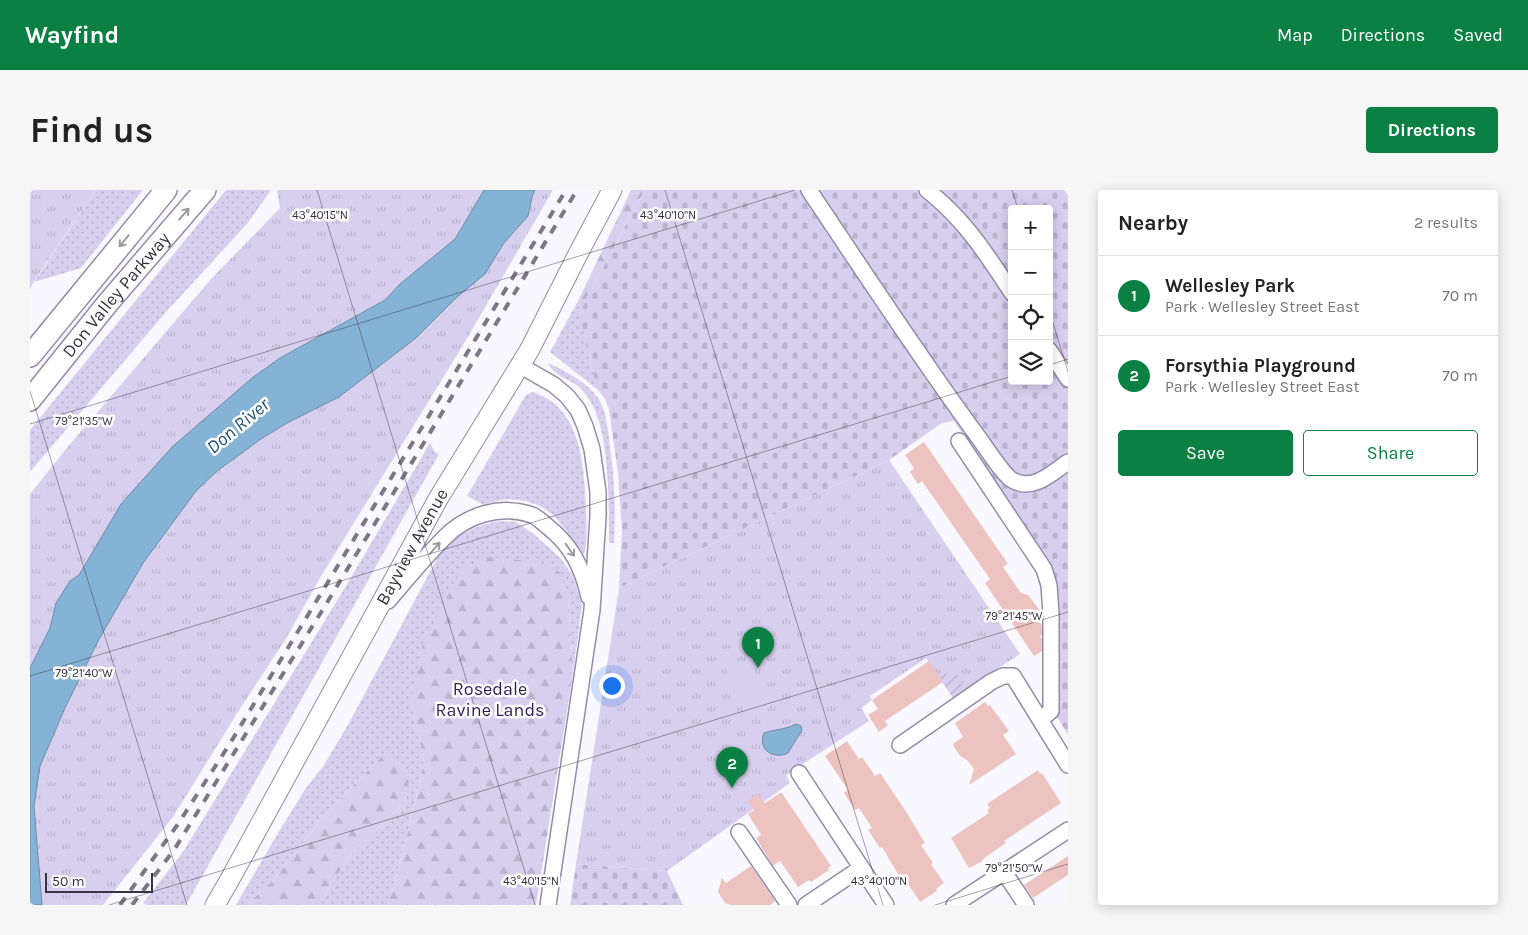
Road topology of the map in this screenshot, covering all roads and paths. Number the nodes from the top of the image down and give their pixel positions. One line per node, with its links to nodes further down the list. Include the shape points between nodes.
1 (166, 190): 7 (highway, Don Valley Parkway, one-way to 7)
2 (205, 190): 11 (highway, Don Valley Parkway, one-way to 2)
3 (612, 190): 9 (main road, Bayview Avenue)
4 (809, 190): 13 (street, via 939,384 1012,481 1038,483)
5 (927, 190): 6 (street, via 969,230)
6 (1008, 287)
7 (30, 356)
8 (1053, 356): 10 (street)
9 (521, 366): 14 (street, via 567,396 586,426 598,492); 15 (main road, Bayview Avenue, via 459,463)
10 (1068, 379)
11 (30, 400)
12 (959, 441): 16 (street, via 1044,569 1051,614 1051,711)
13 (1068, 462)
14 (592, 610): 15 (street, one-way to 14, via 445,536 468,520 489,512 511,510 534,515 560,536 574,554); 25 (street)
15 (368, 624): 24 (main road, Bayview Avenue)
16 (1040, 720): 17 (street, via 1013,676 1003,676); 18 (street)
17 (900, 745)
18 (1068, 765)
19 (799, 773): 22 (street)
20 (1068, 830): 23 (street)
21 (739, 832): 26 (street)
22 (861, 868): 27 (street); 28 (street)
23 (1004, 872): 29 (street); 30 (street)
24 (215, 905)
25 (548, 905)
26 (789, 905)
27 (806, 905)
28 (886, 905)
29 (954, 905)
30 (1026, 905)

